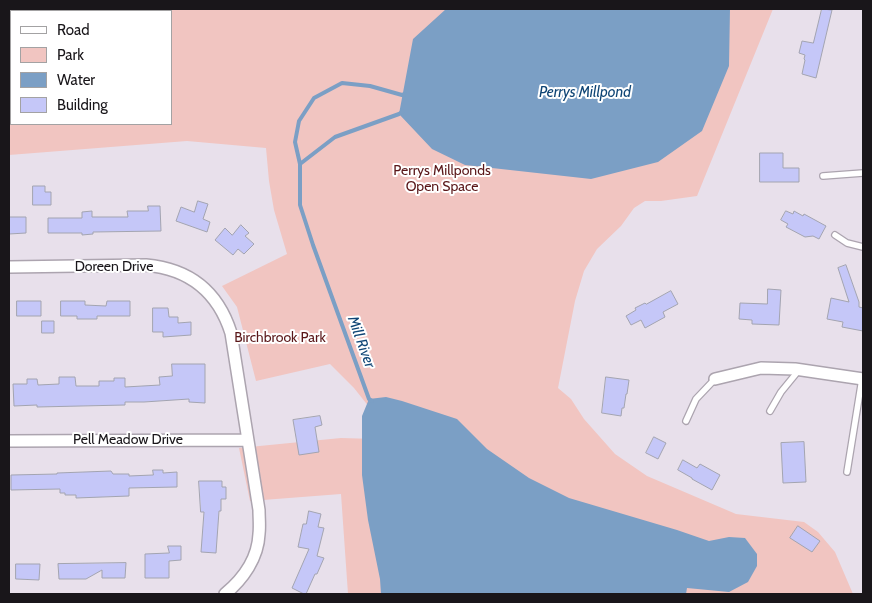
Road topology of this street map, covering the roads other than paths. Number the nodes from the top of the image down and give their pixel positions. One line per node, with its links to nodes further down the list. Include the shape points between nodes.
1 (863, 173): 2 (lane)
2 (824, 176)
3 (835, 235): 4 (lane, via 847,243)
4 (863, 247)
5 (9, 267): 11 (street, Doreen Drive, via 146,265 174,270 194,280 212,297 227,320)
6 (799, 370): 7 (street, via 761,368); 8 (street); 9 (lane)
7 (715, 379): 10 (lane, via 696,399)
8 (862, 379): 13 (lane)
9 (770, 410)
10 (686, 421)
11 (248, 440): 12 (street, Pell Meadow Drive); 14 (street, Doreen Drive, via 259,510 259,535 248,569)
12 (9, 441)
13 (847, 472)
14 (225, 594)

